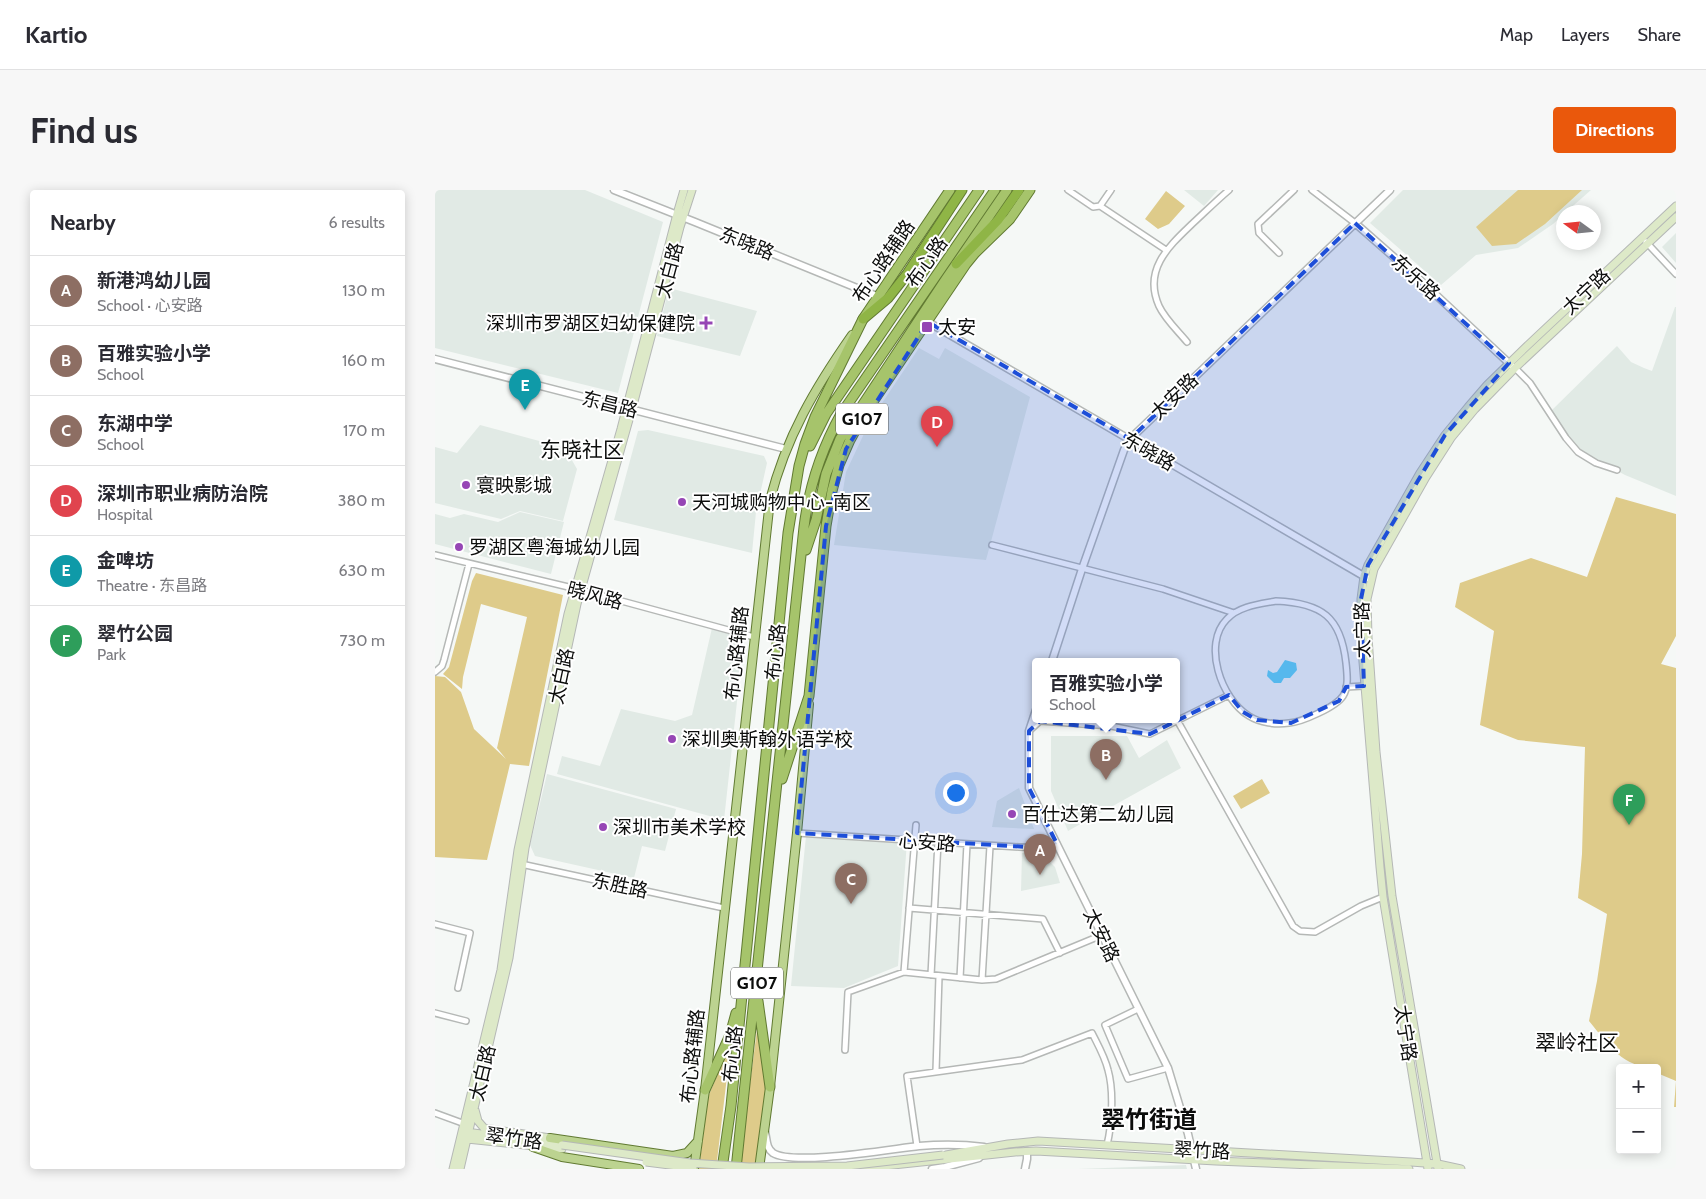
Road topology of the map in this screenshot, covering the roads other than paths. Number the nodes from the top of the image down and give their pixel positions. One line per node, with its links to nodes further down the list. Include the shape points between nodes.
1 (614, 190): 19 (street, 东晓路)
2 (684, 190): 19 (main road, 太白路)
3 (692, 190): 19 (main road, 太白路)
4 (950, 190): 28 (highway, 布心路辅路 / G107)
5 (961, 190): 29 (highway, via 907,274 888,298)
6 (979, 190): 38 (highway, 布心路, via 826,414)
7 (995, 190): 43 (highway, 布心路, via 833,428 812,484)
8 (1007, 190): 26 (highway)
9 (1019, 190): 26 (highway, via 998,220)
10 (1030, 190): 30 (highway, G107, via 1010,219 975,253)
11 (1068, 190): 17 (street, via 1093,207)
12 (1111, 190): 17 (street)
13 (1229, 190): 24 (street)
14 (1294, 190): 25 (street, via 1260,221 1257,228)
15 (1312, 190): 21 (street, 东乐路)
16 (1390, 190): 21 (street, 太安路)
17 (1100, 206): 24 (street)
18 (1676, 206): 22 (main road, 太宁路)
19 (680, 216): 28 (street, 东晓路); 34 (main road, 太白路)
20 (1676, 217): 23 (main road, 太宁路)
21 (1355, 223): 33 (street, 东乐路); 35 (street, 太安路)
22 (1642, 238): 23 (street); 33 (main road, 太宁路)
23 (1648, 244): 27 (street); 33 (main road, 太宁路)
24 (1166, 250): 31 (street, via 1155,272 1154,290 1159,307)
25 (1279, 253)
26 (956, 264): 43 (highway, via 840,439)
27 (1676, 274)
28 (879, 297): 29 (highway, 布心路辅路 / G107)
29 (863, 319): 36 (main road, 布心路辅路, via 819,384); 38 (highway, 布心路 / G107, via 812,424)
30 (928, 322): 35 (street, 东晓路); 53 (highway, G107, via 862,418 839,465 826,526)
31 (1187, 342)
32 (435, 359): 34 (street, 东昌路)
33 (1512, 366): 37 (street, via 1529,383 1578,452); 44 (main road, 太宁路, via 1487,385 1445,434 1374,553)
34 (629, 408): 36 (street, 东昌路); 45 (main road, 太白路)
35 (1129, 439): 42 (street, 太安路); 44 (street, 东晓路)
36 (786, 449): 47 (main road, 布心路辅路, via 770,500)
37 (1617, 470)
38 (795, 490): 86 (highway, 布心路 / G107)
39 (992, 546): 42 (street)
40 (435, 555): 41 (street, 晓风路)
41 (469, 564): 45 (street, 晓风路); 49 (street, via 445,657)
42 (1082, 569): 46 (street, via 1163,589); 48 (street, 太安路)
43 (800, 572): 61 (highway, 布心路)
44 (1368, 578): 50 (main road, 太宁路, via 1361,599); 113 (main road, 太宁路, via 1369,657 1390,881)
45 (578, 590): 47 (street, 晓风路); 69 (main road, 太白路)
46 (1234, 613): 51 (street, via 1256,604 1276,601 1308,605 1323,612 1340,632 1347,672); 52 (street, via 1221,628 1216,646 1218,670)
47 (754, 637): 71 (main road, 布心路辅路)
48 (1053, 658)
49 (435, 672)
50 (1365, 686): 51 (street); 70 (main road, 太宁路)
51 (1346, 687): 52 (street, via 1339,701 1291,723 1278,724 1257,720 1243,712)
52 (1229, 695): 54 (street)
53 (809, 696): 61 (highway, G107); 63 (main road)
54 (1180, 719)
55 (1032, 722): 60 (street, 太安路)
56 (1037, 723): 60 (street)
57 (1068, 723): 58 (street, via 1111,726 1150,734)
58 (1172, 723)
59 (1179, 723): 70 (street, via 1293,926 1307,933 1315,932)
60 (1029, 731): 67 (street, 太安路, via 1029,788)
61 (776, 796): 84 (highway, 布心路 / G107)
62 (915, 825): 64 (street)
63 (797, 833): 64 (street, 心安路); 93 (main road)
64 (914, 841): 65 (street, 心安路); 72 (street)
65 (938, 842): 66 (street, 心安路); 73 (street)
66 (967, 844): 68 (street, 心安路); 74 (street)
67 (1057, 844): 68 (street, 心安路, via 1037,848); 77 (street, 太安路)
68 (990, 846): 75 (street)
69 (519, 863): 71 (street, 东胜路); 95 (main road, 太白路, via 509,958); 97 (main road, 太白路, via 501,970)
70 (1383, 897): 112 (main road, 太宁路)
71 (724, 908): 94 (main road, 布心路辅路)
72 (909, 908): 73 (street); 79 (street)
73 (935, 910): 74 (street); 80 (street)
74 (963, 913): 75 (street); 82 (street)
75 (986, 914): 78 (street, via 1043,919); 83 (street)
76 (435, 924): 85 (street, via 470,933)
77 (1102, 935): 78 (street); 87 (street, 太安路)
78 (1060, 953): 83 (street, via 1002,977)
79 (904, 972): 80 (street); 90 (street, via 848,992)
80 (931, 975): 81 (street)
81 (939, 976): 82 (street); 92 (street)
82 (960, 978): 83 (street)
83 (982, 980)
84 (756, 987): 93 (highway); 122 (highway, 布心路 / G107)
85 (457, 988)
86 (742, 994): 94 (highway, via 730,1036); 121 (highway, 布心路 / G107)
87 (1139, 1008): 91 (street, 太安路); 91 (street, via 1105,1025 1129,1079)
88 (435, 1013): 89 (street)
89 (466, 1021)
90 (845, 1050)
91 (1168, 1068): 105 (street, 太安路)
92 (936, 1071): 101 (street, via 1022,1060 1092,1033 1111,1085); 102 (street, via 907,1076)
93 (770, 1087): 98 (main road)
94 (705, 1090): 99 (main road, 布心路辅路)
95 (475, 1105): 97 (main road, 太白路); 100 (main road, 翠竹路, via 476,1116 484,1128)
96 (435, 1112): 97 (street)
97 (466, 1131): 103 (main road, 翠竹路); 104 (main road, 翠竹路); 115 (main road, 太白路); 116 (main road, 太白路)
98 (765, 1132): 109 (street, via 768,1148 774,1153); 123 (main road)
99 (699, 1137): 108 (main road, via 689,1151); 119 (main road, 布心路辅路)
100 (550, 1138): 104 (main road, 翠竹路); 108 (main road)
101 (1107, 1145): 105 (main road, 翠竹路); 106 (main road, 翠竹路, via 1038,1141)
102 (917, 1146): 106 (street, via 965,1144); 109 (street, via 851,1155)
103 (533, 1147): 104 (main road, 翠竹路); 117 (main road, via 561,1158)
104 (562, 1147): 110 (main road, bridge, via 749,1167 847,1166); 120 (main road, bridge)
105 (1192, 1149): 111 (street, 太安路); 112 (main road, 翠竹路)
106 (989, 1151): 107 (main road, 翠竹路); 110 (main road, 翠竹路); 126 (street)
107 (1027, 1151): 111 (main road, 翠竹路); 127 (street)
108 (673, 1156): 118 (main road, via 682,1160)
109 (799, 1157): 124 (street, via 780,1163)
110 (944, 1157): 125 (main road)
111 (1194, 1160): 114 (main road, 翠竹路); 128 (street, 太安路)
112 (1428, 1166): 113 (main road, 翠竹路)
113 (1438, 1167): 130 (main road, 翠竹路)
114 (1356, 1168): 129 (main road, 翠竹路)
115 (453, 1169)
116 (460, 1169)
117 (639, 1169)
118 (682, 1169)
119 (694, 1169)
120 (704, 1169)
121 (722, 1169)
122 (736, 1169)
123 (759, 1169)
124 (779, 1169)
125 (856, 1169)
126 (932, 1169)
127 (1025, 1169)
128 (1196, 1169)
129 (1409, 1169)
130 (1461, 1169)

